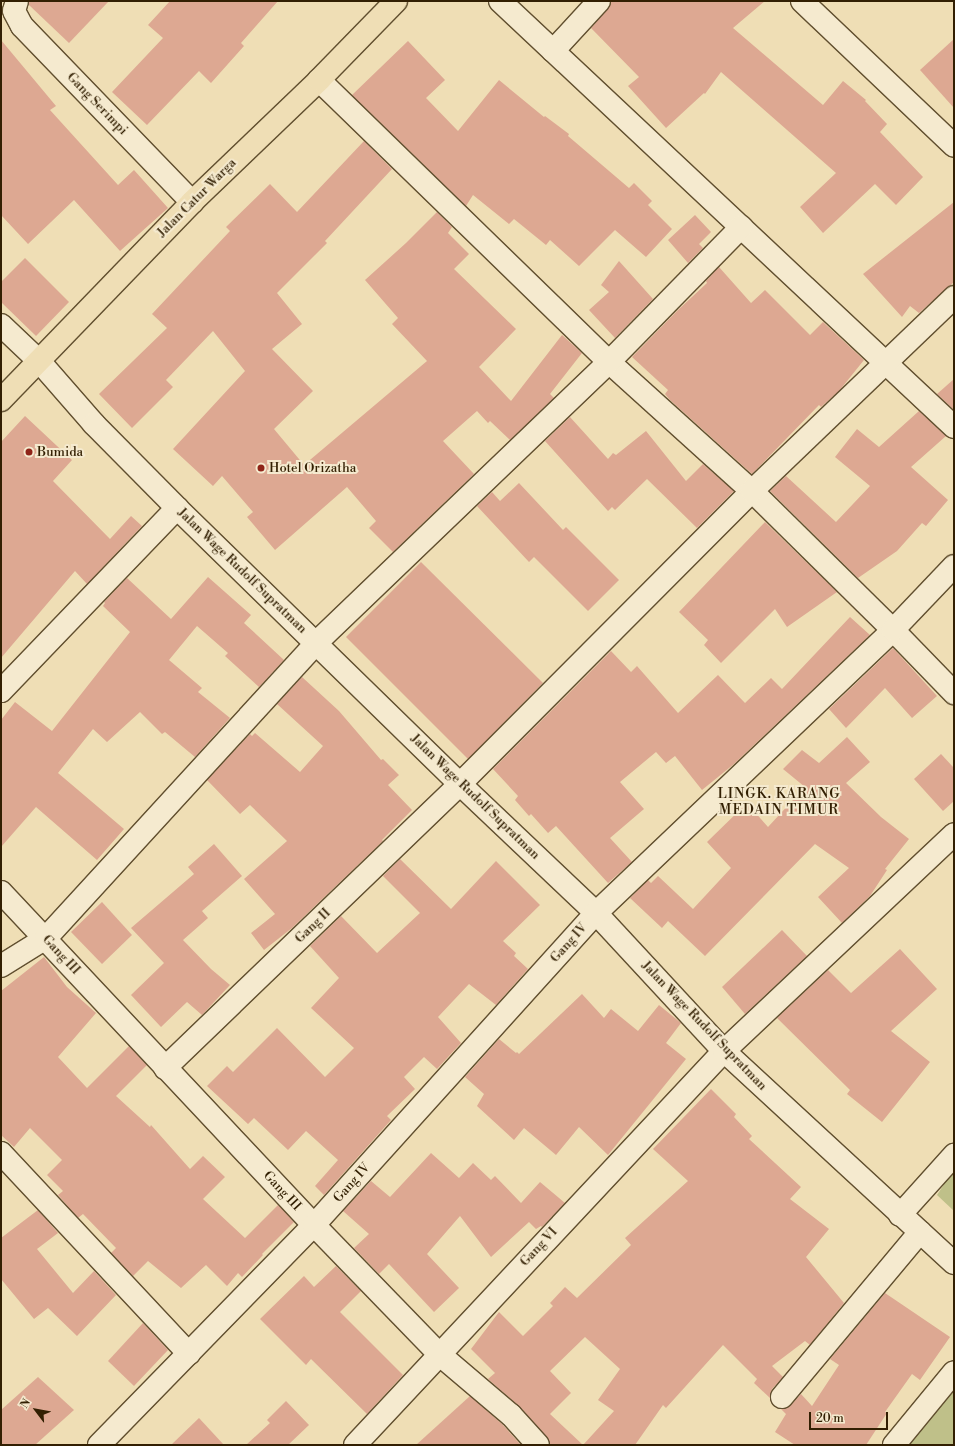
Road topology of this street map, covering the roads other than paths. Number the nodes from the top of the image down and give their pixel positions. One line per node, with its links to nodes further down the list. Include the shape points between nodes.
1 (17, 1): 9 (street, Gang Serimpi, via 14,11 22,26)
2 (396, 1): 7 (main road, Jalan Catur Warga)
3 (500, 1): 6 (street)
4 (599, 1): 6 (street)
5 (802, 1): 8 (street)
6 (554, 51): 10 (street)
7 (319, 80): 9 (main road, Jalan Catur Warga); 14 (street)
8 (954, 146)
9 (192, 202): 13 (main road, Jalan Catur Warga)
10 (741, 227): 14 (street); 15 (street)
11 (954, 297): 15 (street, Gang II)
12 (1, 325): 13 (street, Jalan Wage Rudolf Supratman)
13 (39, 361): 16 (main road, Jalan Catur Warga); 19 (street, Jalan Wage Rudolf Supratman, via 94,424)
14 (609, 362): 18 (street); 22 (street)
15 (886, 363): 17 (street); 18 (street, Gang II)
16 (1, 400)
17 (954, 427)
18 (752, 491): 21 (street); 25 (street, Gang II)
19 (177, 508): 22 (street, Jalan Wage Rudolf Supratman); 23 (street)
20 (954, 566): 21 (street, Gang IV)
21 (893, 630): 24 (street); 28 (street, Gang IV)
22 (316, 642): 25 (street, Jalan Wage Rudolf Supratman); 29 (street)
23 (1, 691)
24 (954, 693)
25 (460, 784): 28 (street, Jalan Wage Rudolf Supratman); 32 (street, Gang II)
26 (954, 834): 31 (street, Gang VI)
27 (1, 892): 29 (street, Gang III)
28 (596, 913): 31 (street, Jalan Wage Rudolf Supratman); 36 (street, Gang IV)
29 (40, 933): 30 (street); 32 (street, Gang III)
30 (1, 966)
31 (724, 1050): 35 (street, Jalan Wage Rudolf Supratman); 40 (street, Gang VI)
32 (165, 1068): 36 (street, Gang III)
33 (1, 1153): 39 (street)
34 (954, 1155): 35 (street)
35 (900, 1215): 37 (street, Jalan Wage Rudolf Supratman)
36 (314, 1225): 39 (street, Gang IV); 40 (street, Gang III)
37 (920, 1232): 38 (street, Jalan Wage Rudolf Supratman); 42 (street)
38 (954, 1263)
39 (189, 1354): 43 (street, Gang IV)
40 (439, 1354): 44 (street, Gang VI); 45 (street, Gang III, via 511,1415)
41 (954, 1372): 46 (street)
42 (782, 1397)
43 (99, 1445)
44 (355, 1445)
45 (538, 1445)
46 (894, 1445)

